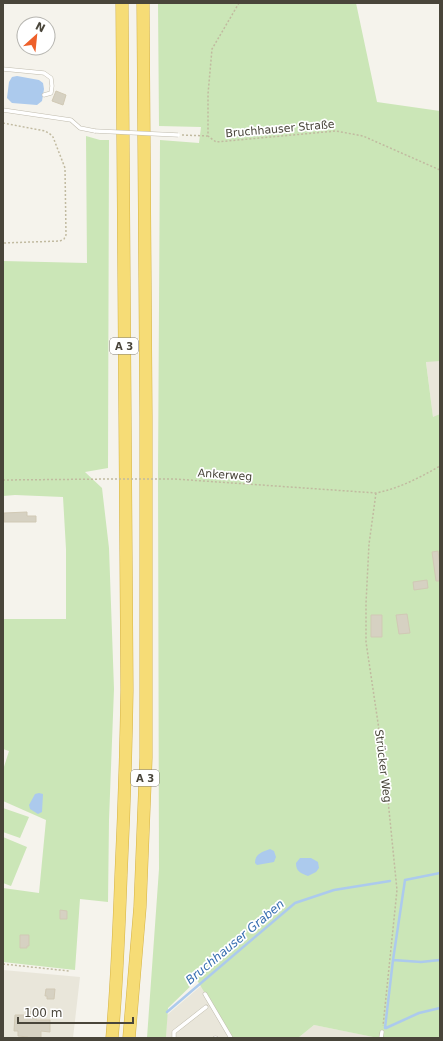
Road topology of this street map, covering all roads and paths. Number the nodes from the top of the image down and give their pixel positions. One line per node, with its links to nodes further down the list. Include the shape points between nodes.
1 (122, 3): 20 (highway, A 3, via 127,690 120,905)
2 (143, 3): 21 (highway, A 3, via 146,758 140,907)
3 (239, 3): 9 (path, via 212,49)
4 (3, 69): 5 (lane, via 44,73 51,78 52,86 51,93)
5 (44, 95)
6 (3, 110): 8 (lane, bridge, via 71,120 80,128 95,131)
7 (3, 123): 11 (path, via 45,131 53,136 65,168 66,235 60,241)
8 (178, 135): 9 (path, Bruchhauser Straße)
9 (208, 136): 10 (path, Bruchhauser Straße, via 216,142 336,131 363,136)
10 (440, 170)
11 (3, 243)
12 (440, 466): 14 (path, Ankerweg, via 416,480)
13 (3, 480): 14 (path, Ankerweg, bridge, via 175,479)
14 (376, 494): 19 (path, Strücker Weg, via 369,544 366,642 385,770 397,890)
15 (3, 964): 16 (path)
16 (70, 971)
17 (205, 994): 23 (lane)
18 (206, 1007): 22 (lane, via 174,1032)
19 (382, 1032): 24 (lane)
20 (112, 1038)
21 (129, 1038)
22 (174, 1038)
23 (231, 1038)
24 (381, 1038)

